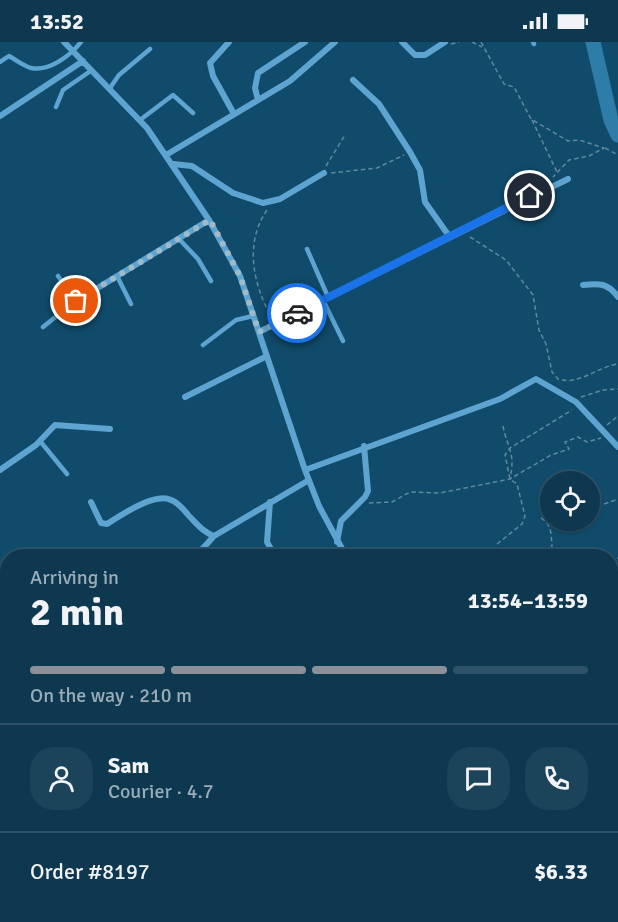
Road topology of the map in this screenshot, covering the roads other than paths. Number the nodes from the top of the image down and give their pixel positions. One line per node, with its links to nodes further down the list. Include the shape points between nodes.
1 (64, 42): 9 (street)
2 (81, 42): 9 (lane)
3 (229, 42): 18 (street, via 212,58 210,70)
4 (305, 42): 15 (street, via 258,73)
5 (335, 42): 15 (street, via 303,72)
6 (402, 42): 7 (street, via 415,55 425,56)
7 (445, 42)
8 (150, 49): 14 (lane, via 118,75)
9 (74, 52): 10 (street); 11 (lane, via 53,64 32,68 9,56)
10 (83, 61): 12 (street); 19 (street)
11 (0, 62)
12 (92, 70): 14 (street); 16 (lane, via 63,90)
13 (353, 80): 26 (street, via 379,104 410,152 420,170 425,202)
14 (110, 88): 20 (street)
15 (258, 100): 18 (street)
16 (56, 107)
17 (193, 113): 20 (lane, via 174,95)
18 (234, 114): 21 (street)
19 (0, 116)
20 (140, 120): 21 (street)
21 (166, 155): 22 (street)
22 (173, 164): 23 (street, via 192,166 233,193 263,203 280,199); 25 (street)
23 (324, 173)
24 (568, 179): 26 (street)
25 (210, 220): 27 (street); 37 (street, via 240,276)
26 (449, 236): 34 (street)
27 (179, 239): 30 (street); 31 (lane)
28 (307, 249): 34 (lane)
29 (58, 276): 35 (lane)
30 (117, 276): 35 (street); 36 (lane)
31 (211, 281)
32 (583, 285): 33 (street, via 601,283 612,288)
33 (618, 297)
34 (325, 299): 39 (street); 40 (lane)
35 (75, 302): 38 (lane)
36 (131, 303)
37 (253, 316): 39 (street); 41 (lane, via 236,320)
38 (43, 327)
39 (259, 332): 42 (street)
40 (343, 341)
41 (203, 345)
42 (267, 356): 43 (street); 49 (street)
43 (185, 397)
44 (110, 429): 45 (street, via 55,425)
45 (40, 441): 48 (street); 50 (lane)
46 (364, 446): 47 (street, via 500,399 536,379 576,402); 49 (street); 55 (street, via 368,491 341,521)
47 (618, 447)
48 (0, 470)
49 (304, 470): 51 (street)
50 (67, 474)
51 (309, 480): 53 (street); 55 (street)
52 (91, 502): 54 (street, via 101,523 107,524 157,498 173,500 206,533)
53 (270, 502): 54 (street); 57 (street, via 267,542)
54 (214, 536): 56 (street)
55 (337, 542): 58 (street)
56 (202, 549)
57 (271, 549)
58 (342, 549)

